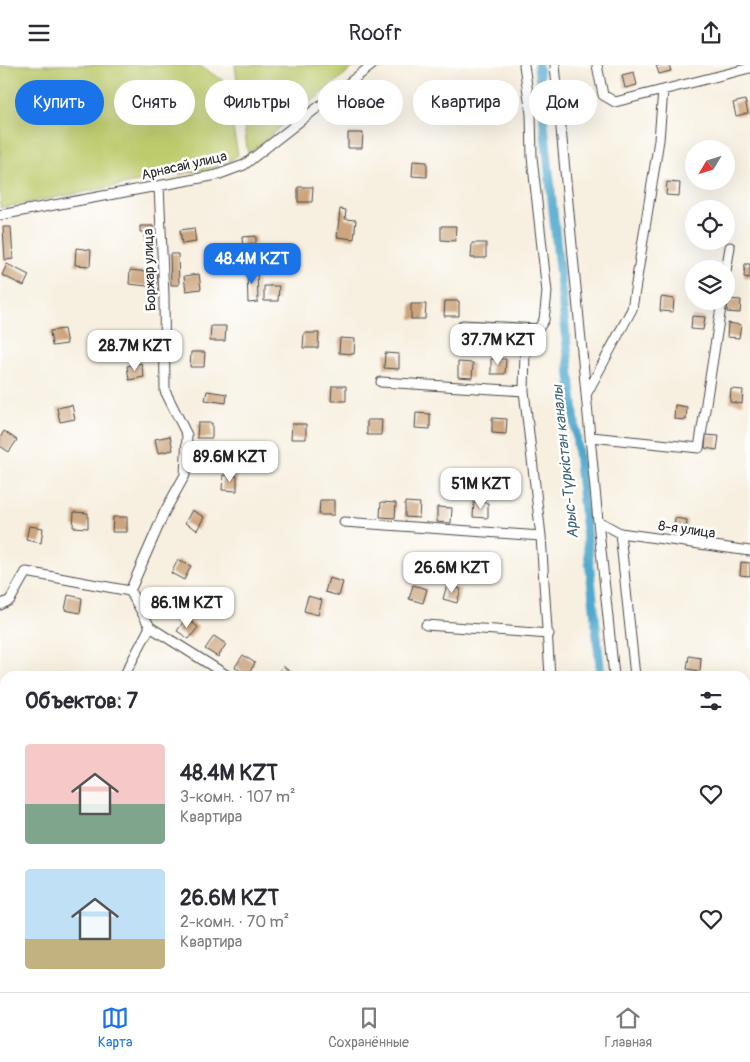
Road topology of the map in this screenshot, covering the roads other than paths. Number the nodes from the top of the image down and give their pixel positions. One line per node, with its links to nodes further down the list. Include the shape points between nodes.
1 (372, 65): 7 (street, Арнасай улица, via 244,165 217,175)
2 (524, 65): 11 (street, via 547,292 544,320)
3 (555, 65): 14 (street)
4 (597, 65): 6 (street, via 603,95 615,103)
5 (750, 68): 6 (street)
6 (663, 90): 14 (street, via 659,140 632,309)
7 (159, 186): 8 (street, Арнасай улица); 21 (street, Боржар улица, via 165,391 187,435 185,475 165,511)
8 (0, 215)
9 (721, 310): 15 (street, via 699,448)
10 (463, 325): 11 (street)
11 (538, 329): 13 (street, via 526,349)
12 (381, 382): 13 (street)
13 (524, 391): 19 (street)
14 (587, 393): 15 (street)
15 (591, 437): 16 (street)
16 (598, 521): 18 (street); 29 (street)
17 (344, 522): 19 (street)
18 (620, 533): 20 (street, 8-я улица); 30 (street)
19 (541, 536): 25 (street)
20 (750, 551)
21 (130, 591): 22 (street, via 26,572 10,599); 24 (street)
22 (0, 605)
23 (426, 625): 25 (street)
24 (150, 627): 26 (street); 27 (street)
25 (548, 634): 28 (street)
26 (127, 671)
27 (220, 671)
28 (550, 671)
29 (613, 671)
30 (634, 671)

